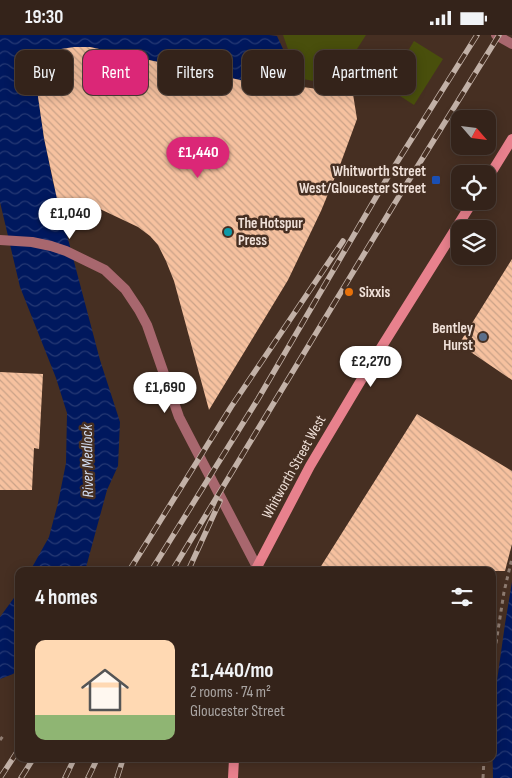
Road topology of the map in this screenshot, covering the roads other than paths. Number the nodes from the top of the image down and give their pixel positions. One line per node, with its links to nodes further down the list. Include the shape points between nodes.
1 (496, 35): 2 (street)
2 (512, 44)
3 (512, 139): 4 (main road)
4 (496, 165)
5 (467, 210): 8 (main road, Whitworth Street West, via 310,466)
6 (0, 240): 7 (street, via 51,246 105,270 125,289 147,325 179,417)
7 (255, 567)
8 (257, 567)
9 (234, 762): 10 (main road)
10 (233, 778)

